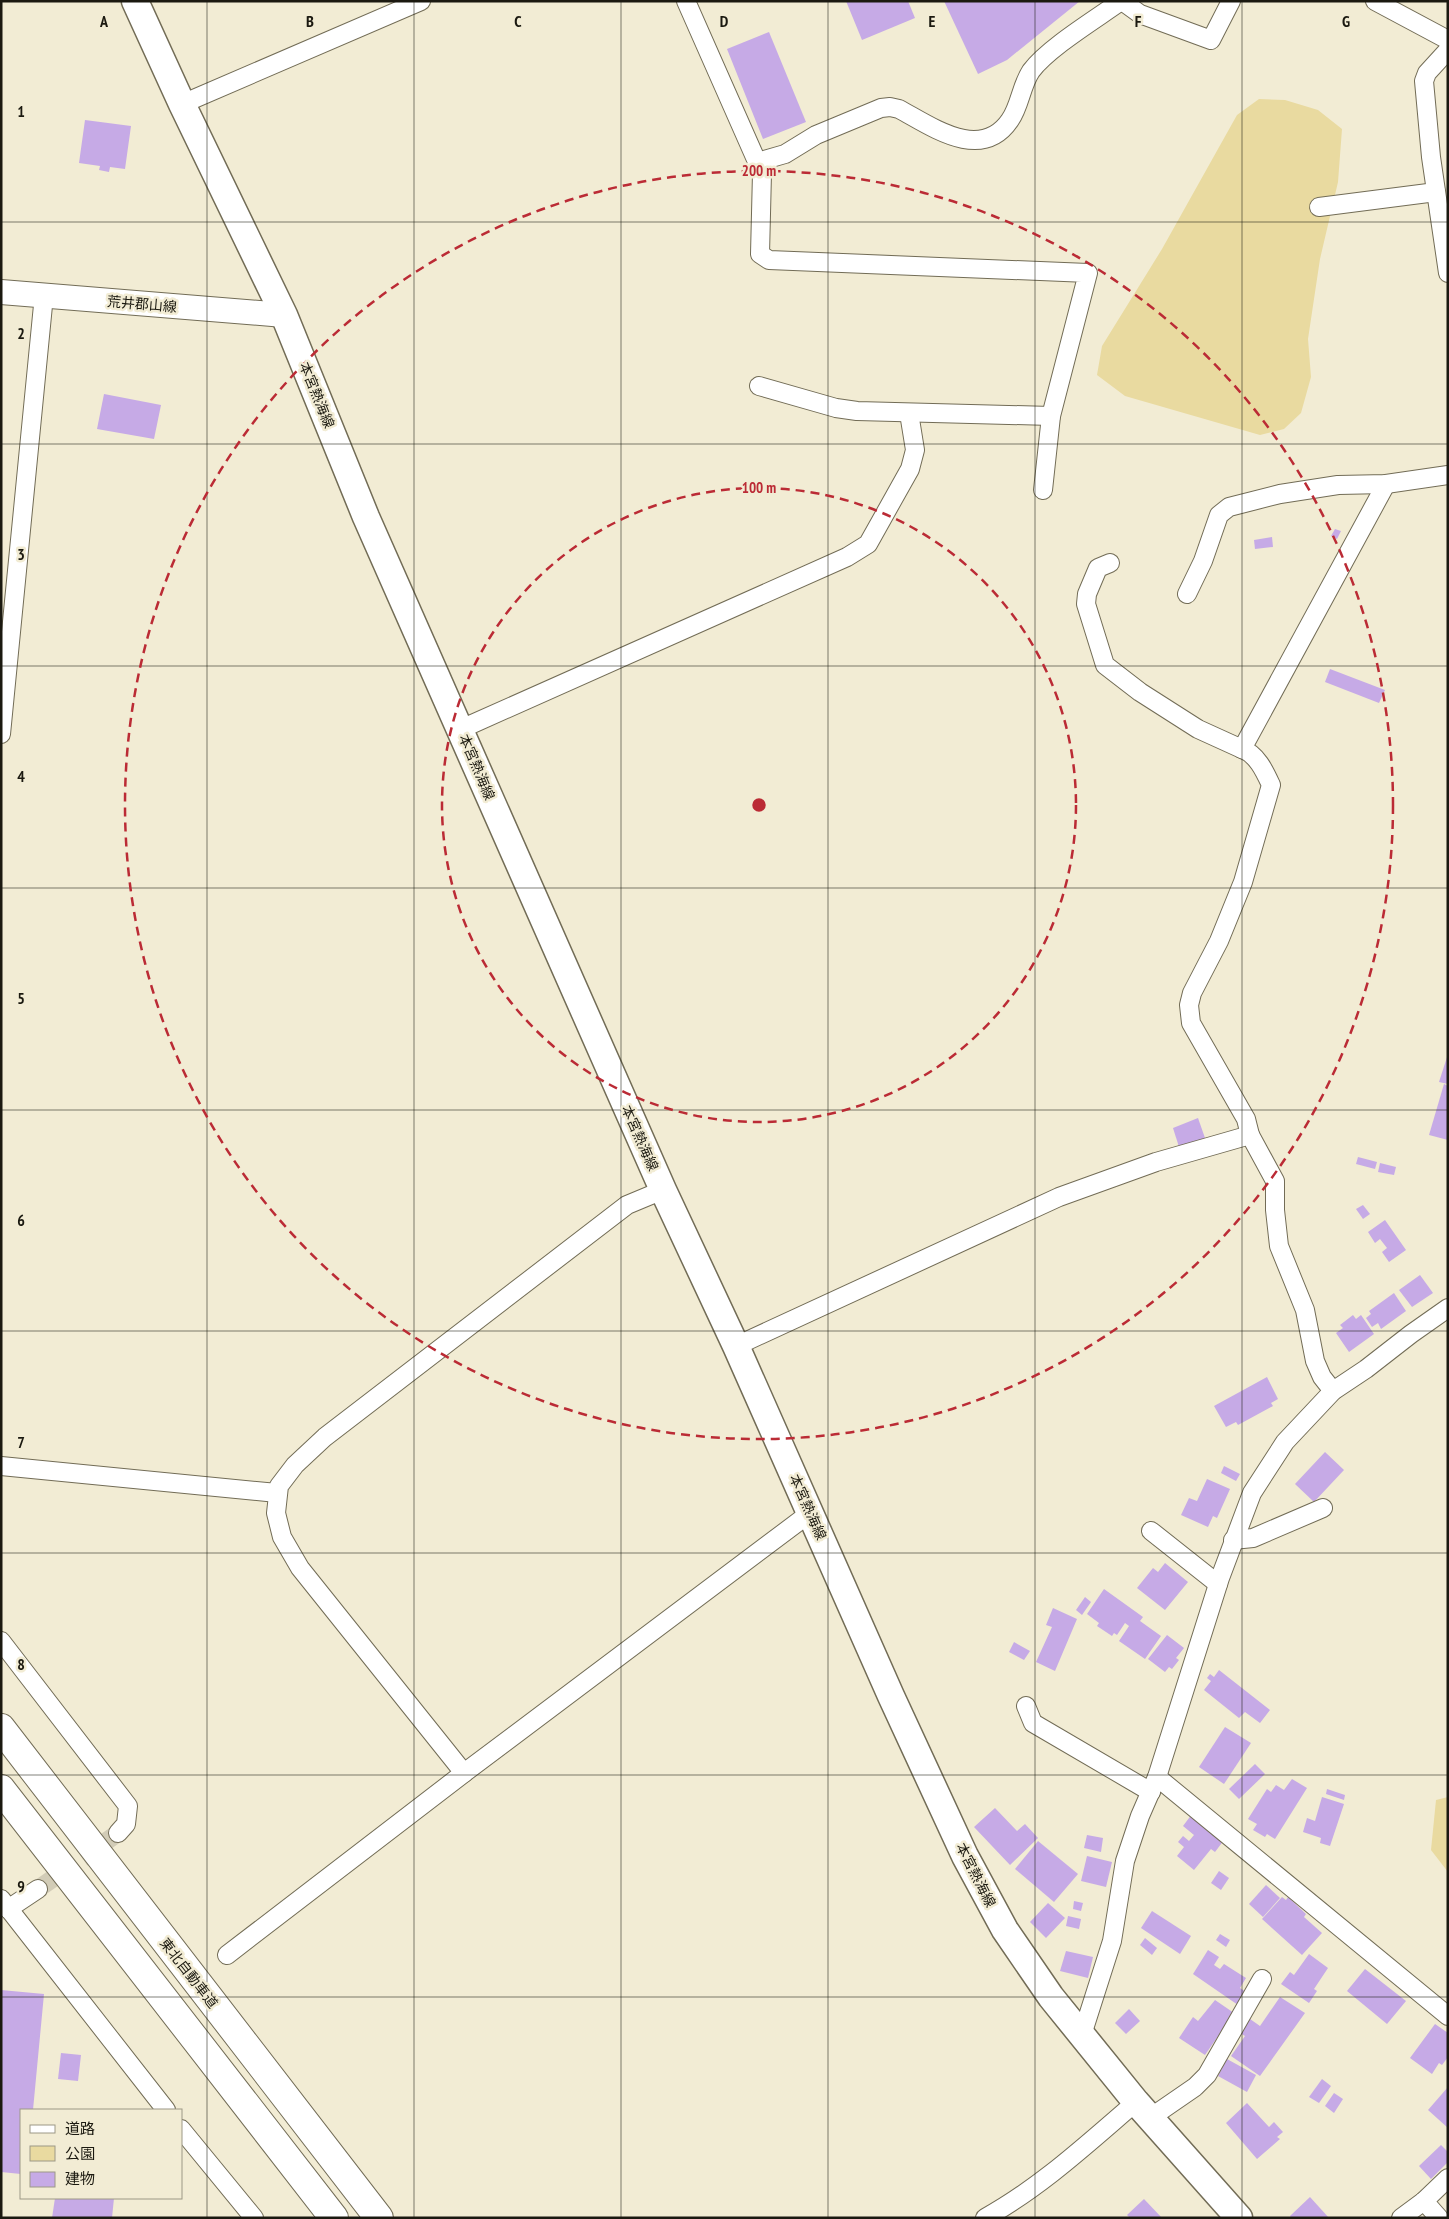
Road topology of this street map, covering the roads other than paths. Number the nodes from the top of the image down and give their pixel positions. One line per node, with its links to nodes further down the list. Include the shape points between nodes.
1 (135, 1): 9 (main road, 本宮熱海線)
2 (421, 1): 9 (street)
3 (686, 1): 10 (street)
4 (1122, 1): 5 (street, via 1140,14 1211,40); 10 (street, via 1073,35 1031,71 1011,119 993,135 971,141 959,139 898,109 881,108 816,135 785,154)
5 (1231, 1)
6 (1375, 1): 7 (street)
7 (1448, 40)
8 (1448, 50): 11 (street, via 1427,73 1424,81)
9 (182, 104): 16 (main road, 本宮熱海線)
10 (758, 162): 19 (street, via 762,173 760,254 769,260 1088,273)
11 (1436, 192): 12 (street); 13 (street)
12 (1319, 207)
13 (1448, 273)
14 (1, 292): 15 (main road, 荒井郡山線)
15 (44, 295): 16 (main road, 荒井郡山線); 26 (street)
16 (284, 314): 25 (main road, 本宮熱海線, via 366,517)
17 (759, 386): 18 (street, via 836,408)
18 (909, 412): 19 (street); 25 (street, via 915,450 910,469 868,544 847,557)
19 (1051, 416): 22 (street)
20 (1448, 475): 21 (street)
21 (1386, 484): 24 (street, via 1338,485 1280,494 1229,507 1219,515); 27 (street)
22 (1043, 490)
23 (1110, 563): 27 (street, via 1098,568 1086,604 1104,665 1198,729)
24 (1187, 594)
25 (461, 729): 29 (main road, 本宮熱海線)
26 (1, 734)
27 (1242, 749): 28 (street, via 1249,751 1263,768 1271,785 1243,882 1219,941 1192,993 1188,1015 1246,1119)
28 (1250, 1136): 31 (street, via 1156,1162 1059,1197); 32 (street, via 1275,1181 1279,1246 1305,1310 1315,1361)
29 (663, 1190): 31 (main road, 本宮熱海線); 34 (street, via 627,1205 325,1437 295,1465)
30 (1448, 1308): 32 (street)
31 (736, 1346): 36 (main road, 本宮熱海線)
32 (1333, 1391): 38 (street, via 1285,1442 1252,1493)
33 (1, 1466): 34 (street)
34 (277, 1493): 43 (street, via 276,1513 282,1537 300,1568)
35 (1323, 1508): 38 (street, via 1253,1538)
36 (810, 1513): 43 (street); 52 (main road, 本宮熱海線, via 891,1696 989,1903 1051,1997)
37 (1151, 1531): 39 (street)
38 (1233, 1540): 39 (street)
39 (1218, 1584): 44 (street)
40 (1, 1641): 46 (street, via 128,1806 126,1824)
41 (1026, 1706): 44 (street, via 1033,1723)
42 (1, 1728): 60 (highway, 東北自動車道)
43 (464, 1773): 49 (street)
44 (1154, 1784): 51 (street); 52 (street, via 1125,1861 1112,1941)
45 (1, 1789): 59 (highway)
46 (118, 1833)
47 (38, 1889): 48 (street)
48 (5, 1904): 53 (street)
49 (227, 1955)
50 (1262, 1979): 54 (street, via 1207,2074 1195,2087)
51 (1448, 2016)
52 (1082, 2035): 54 (main road, 本宮熱海線)
53 (165, 2109)
54 (1143, 2110): 61 (street, via 1013,2202); 62 (main road, 本宮熱海線)
55 (182, 2130): 58 (street)
56 (1448, 2178): 57 (street)
57 (1424, 2201): 63 (street); 64 (street)
58 (254, 2218)
59 (334, 2218)
60 (379, 2218)
61 (985, 2218)
62 (1239, 2218)
63 (1401, 2218)
64 (1439, 2218)

